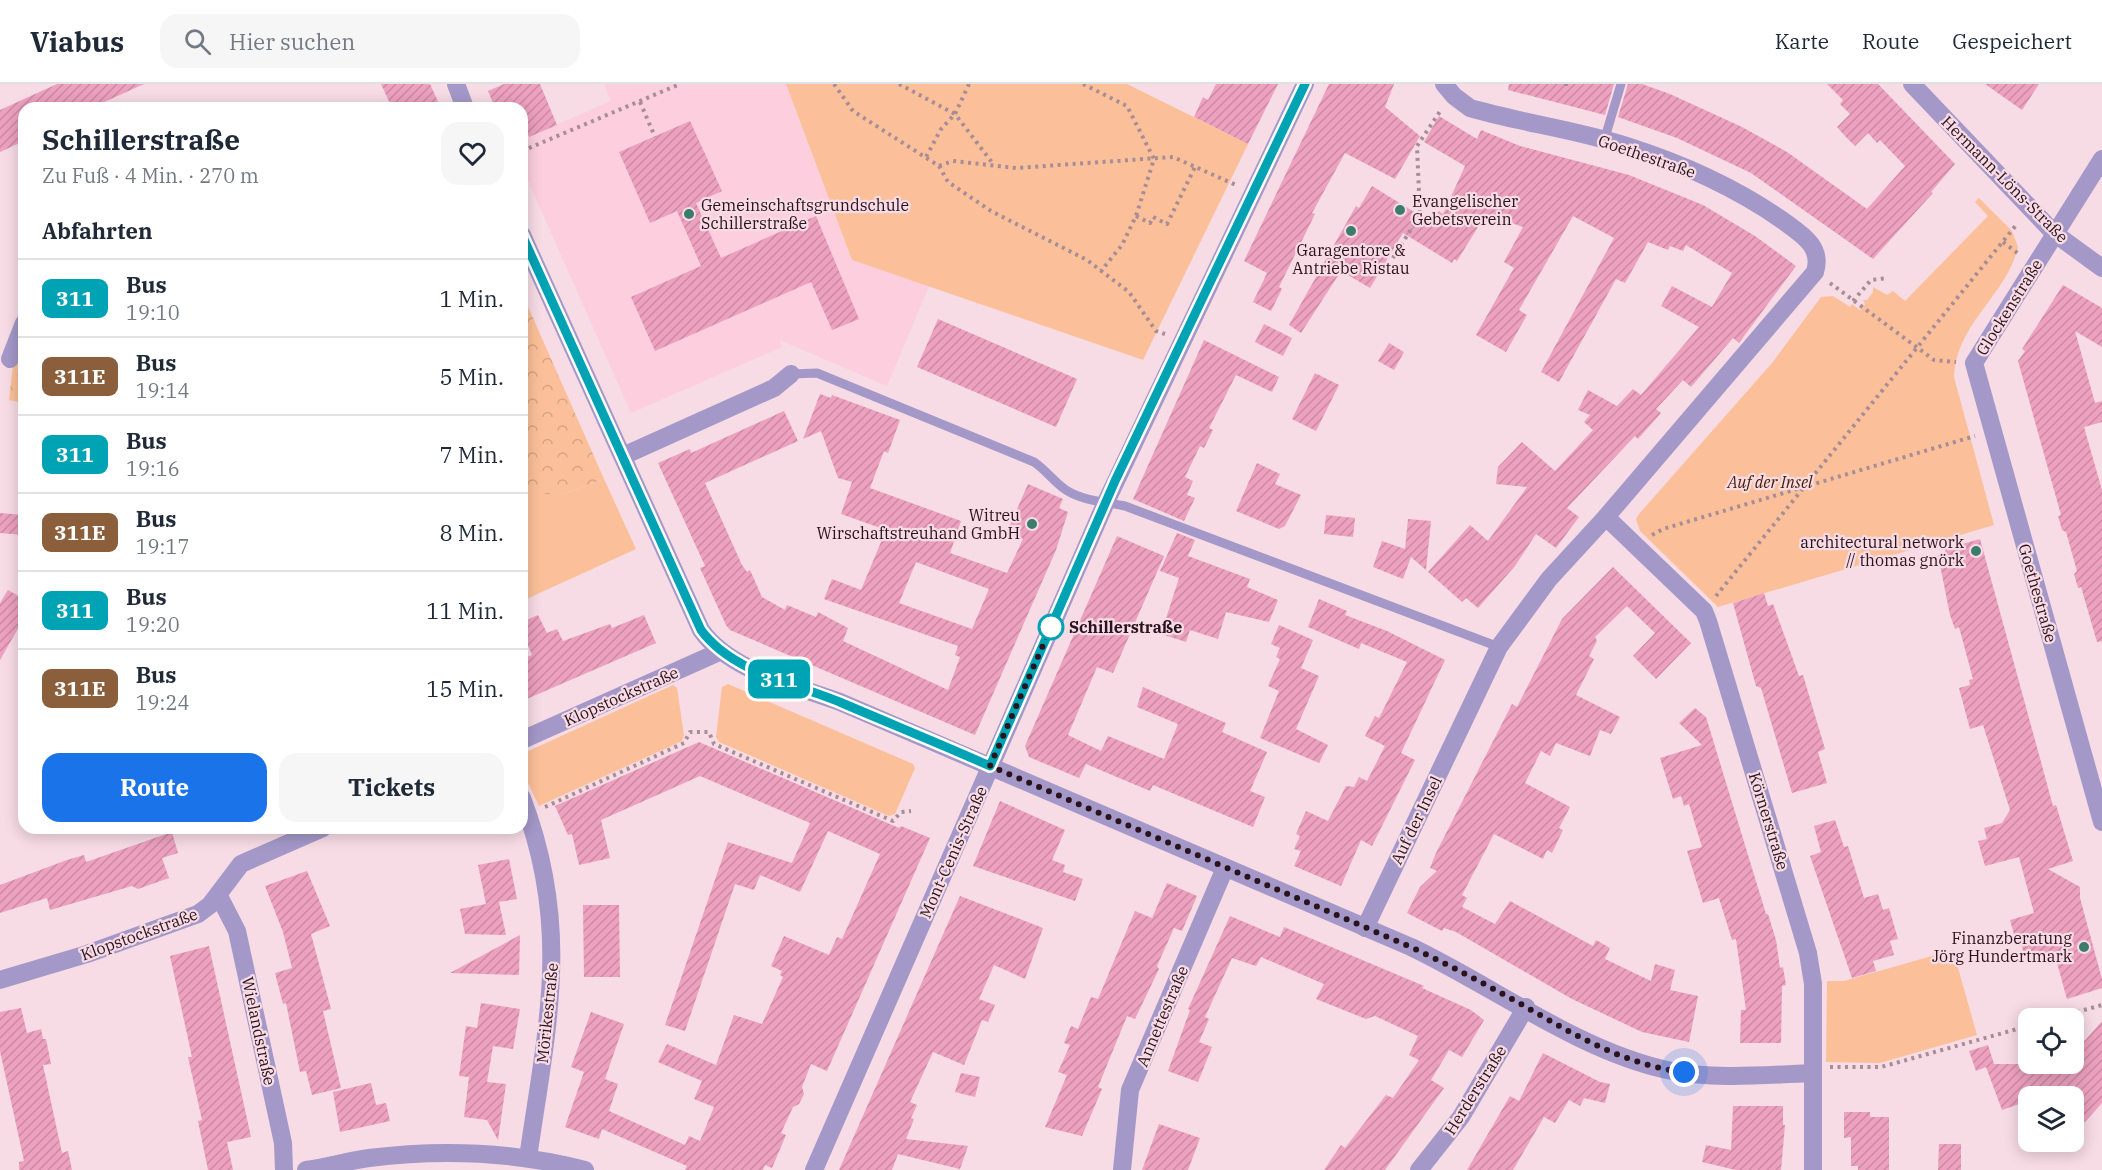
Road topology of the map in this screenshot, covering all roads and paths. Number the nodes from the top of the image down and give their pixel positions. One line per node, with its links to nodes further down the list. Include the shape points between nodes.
1 (456, 84): 11 (street)
2 (680, 84): 12 (path)
3 (834, 84): 17 (path, via 853,111)
4 (899, 84): 13 (path)
5 (969, 84): 13 (path)
6 (1083, 84): 18 (path, via 1127,106)
7 (1305, 84): 45 (street, Mont-Cenis-Straße)
8 (1621, 84): 15 (lane)
9 (1912, 84): 26 (street, Hermann-Löns-Straße)
10 (1449, 90): 15 (street, Goethestraße, via 1461,103 1479,111); 30 (path, via 1417,146 1419,215)
11 (463, 102)
12 (640, 102): 14 (path); 16 (path)
13 (955, 114): 17 (path, via 941,129); 21 (path)
14 (655, 137)
15 (1604, 141): 33 (street, Goethestraße, via 1628,146 1704,176 1770,212 1813,246)
16 (528, 149)
17 (926, 157): 20 (path)
18 (1154, 159): 21 (path, via 1027,168); 22 (path, via 1173,158); 24 (path)
19 (2102, 159): 26 (street, Glockenstraße)
20 (939, 166): 21 (path, via 953,161); 32 (path, via 948,182 991,211)
21 (994, 166)
22 (1195, 167): 23 (path); 24 (path, via 1167,224 1153,217 1150,223)
23 (1215, 176)
24 (1136, 216): 32 (path, via 1122,244)
25 (2017, 224): 27 (path)
26 (2054, 233): 31 (street, Hermann-Löns-Straße); 40 (street, Glockenstraße)
27 (2003, 242): 29 (path); 38 (path)
28 (528, 248): 43 (street)
29 (2023, 257)
30 (1393, 258)
31 (2102, 268)
32 (1101, 271): 36 (path, via 1129,292)
33 (1820, 276): 35 (path); 46 (street, Auf der Insel)
34 (1888, 278): 35 (path, via 1871,280)
35 (1853, 301): 38 (path)
36 (1147, 318)
37 (18, 338): 39 (street)
38 (1916, 348): 40 (path, via 1934,360); 44 (path)
39 (10, 359)
40 (1974, 363): 42 (street, Goethestraße)
41 (791, 374): 43 (street, via 774,388); 45 (lane, via 817,373 909,409 1034,462 1068,491)
42 (1992, 431): 44 (path); 56 (street, Goethestraße)
43 (623, 456): 50 (street, via 701,630)
44 (1803, 487): 47 (path); 48 (path)
45 (1106, 502): 49 (lane); 52 (street, Mont-Cenis-Straße)
46 (1606, 517): 48 (street, Körnerstraße); 49 (street, Auf der Insel, via 1549,579)
47 (1663, 529)
48 (1704, 611): 66 (street, Körnerstraße, via 1808,953 1813,984)
49 (1499, 647): 60 (street, Auf der Insel)
50 (719, 652): 51 (street, Klopstockstraße); 52 (street, via 746,667)
51 (528, 737)
52 (990, 766): 58 (street); 71 (street, Mont-Cenis-Straße)
53 (528, 806): 54 (path, via 684,743 690,732 709,732 714,744 893,821 902,812)
54 (911, 811)
55 (528, 816): 67 (street, Mörikestraße, via 543,863 554,956)
56 (2102, 822)
57 (309, 834): 59 (street, Klopstockstraße, via 241,864)
58 (1225, 868): 60 (street); 72 (street, Annettestraße, via 1130,1090)
59 (219, 896): 61 (street, Klopstockstraße, via 198,914); 68 (street, Wielandstraße, via 237,931 283,1143)
60 (1365, 928): 63 (street, via 1461,971)
61 (0, 980)
62 (2102, 1005): 64 (path)
63 (1526, 1007): 66 (street, via 1621,1057 1667,1070 1727,1076); 73 (street, Herderstraße, via 1461,1117)
64 (2084, 1010)
65 (2018, 1029): 66 (path, via 1881,1067 1827,1067)
66 (1813, 1073): 74 (street, Körnerstraße)
67 (528, 1158): 69 (street, via 417,1153); 70 (street)
68 (284, 1170)
69 (313, 1170)
70 (585, 1170)
71 (814, 1170)
72 (1122, 1170)
73 (1419, 1170)
74 (1813, 1170)

